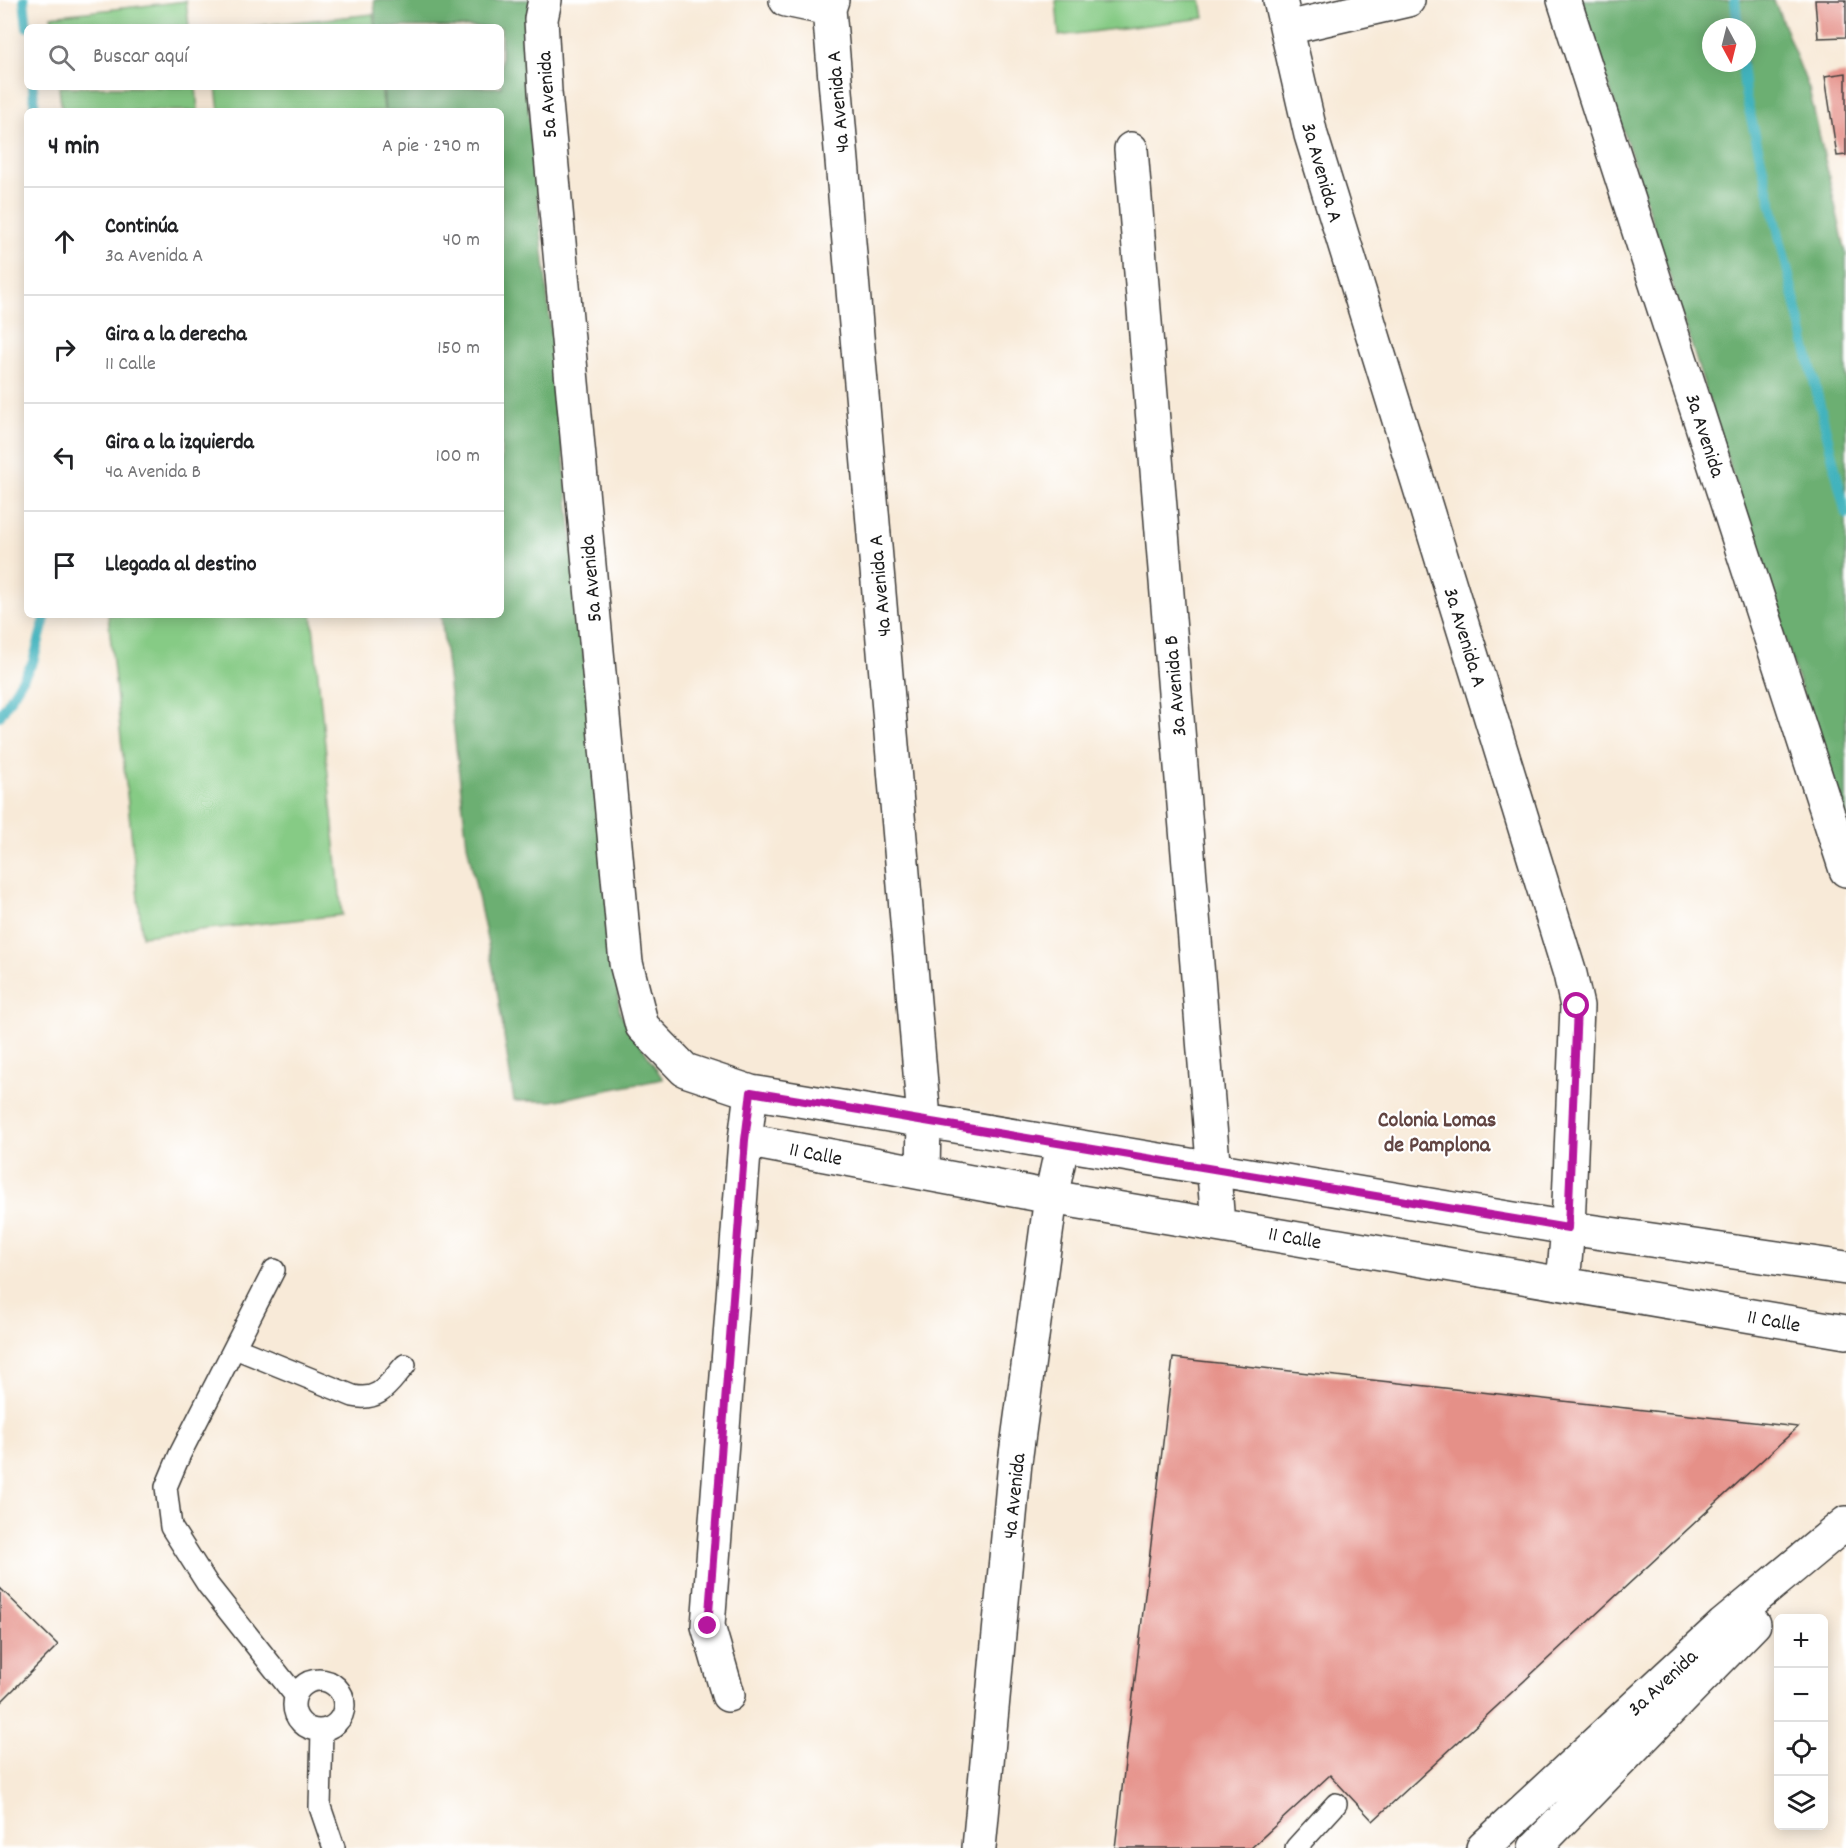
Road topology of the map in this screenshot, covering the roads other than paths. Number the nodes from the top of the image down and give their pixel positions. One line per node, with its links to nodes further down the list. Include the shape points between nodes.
1 (545, 0): 9 (street, 5a Avenida, via 545,92 626,963 642,1026 685,1070)
2 (786, 0): 5 (street)
3 (1408, 0): 6 (street)
4 (1564, 0): 8 (street, 3a Avenida)
5 (831, 4): 10 (street, 4a Avenida A)
6 (1283, 14): 17 (street, 3a Avenida A, via 1311,135 1577,1006)
7 (1131, 149): 13 (street, 3a Avenida B)
8 (1846, 870)
9 (751, 1092): 10 (street); 11 (street)
10 (924, 1119): 12 (street); 14 (street, 4a Avenida A)
11 (745, 1140): 14 (street, 11 Calle); 27 (street, via 708,1626)
12 (1062, 1146): 13 (street); 15 (street, 4a Avenida)
13 (1215, 1171): 16 (street, 3a Avenida B); 17 (street)
14 (922, 1173): 15 (street, 11 Calle)
15 (1051, 1197): 16 (street, 11 Calle); 33 (street, 4a Avenida, via 1016,1462)
16 (1218, 1224): 20 (street, 11 Calle)
17 (1568, 1228): 18 (street); 20 (street, 3a Avenida A)
18 (1846, 1268)
19 (274, 1270): 22 (lane)
20 (1563, 1283): 21 (street, 11 Calle)
21 (1846, 1332)
22 (235, 1348): 23 (lane, via 366,1399 377,1396); 26 (lane, via 166,1487 171,1527 208,1585)
23 (405, 1365)
24 (1846, 1523): 30 (street, 3a Avenida, via 1723,1624)
25 (1846, 1530): 31 (street, 3a Avenida)
26 (295, 1695): 28 (lane, via 293,1708 298,1721 309,1729); 28 (lane, via 316,1680 329,1682 340,1690 345,1702 343,1715 334,1726)
27 (728, 1695)
28 (322, 1731): 32 (lane, via 320,1807)
29 (1336, 1804): 34 (lane)
30 (1515, 1818): 31 (lane); 35 (street, 3a Avenida)
31 (1539, 1847)
32 (334, 1848)
33 (979, 1848)
34 (1296, 1848)
35 (1483, 1848)

